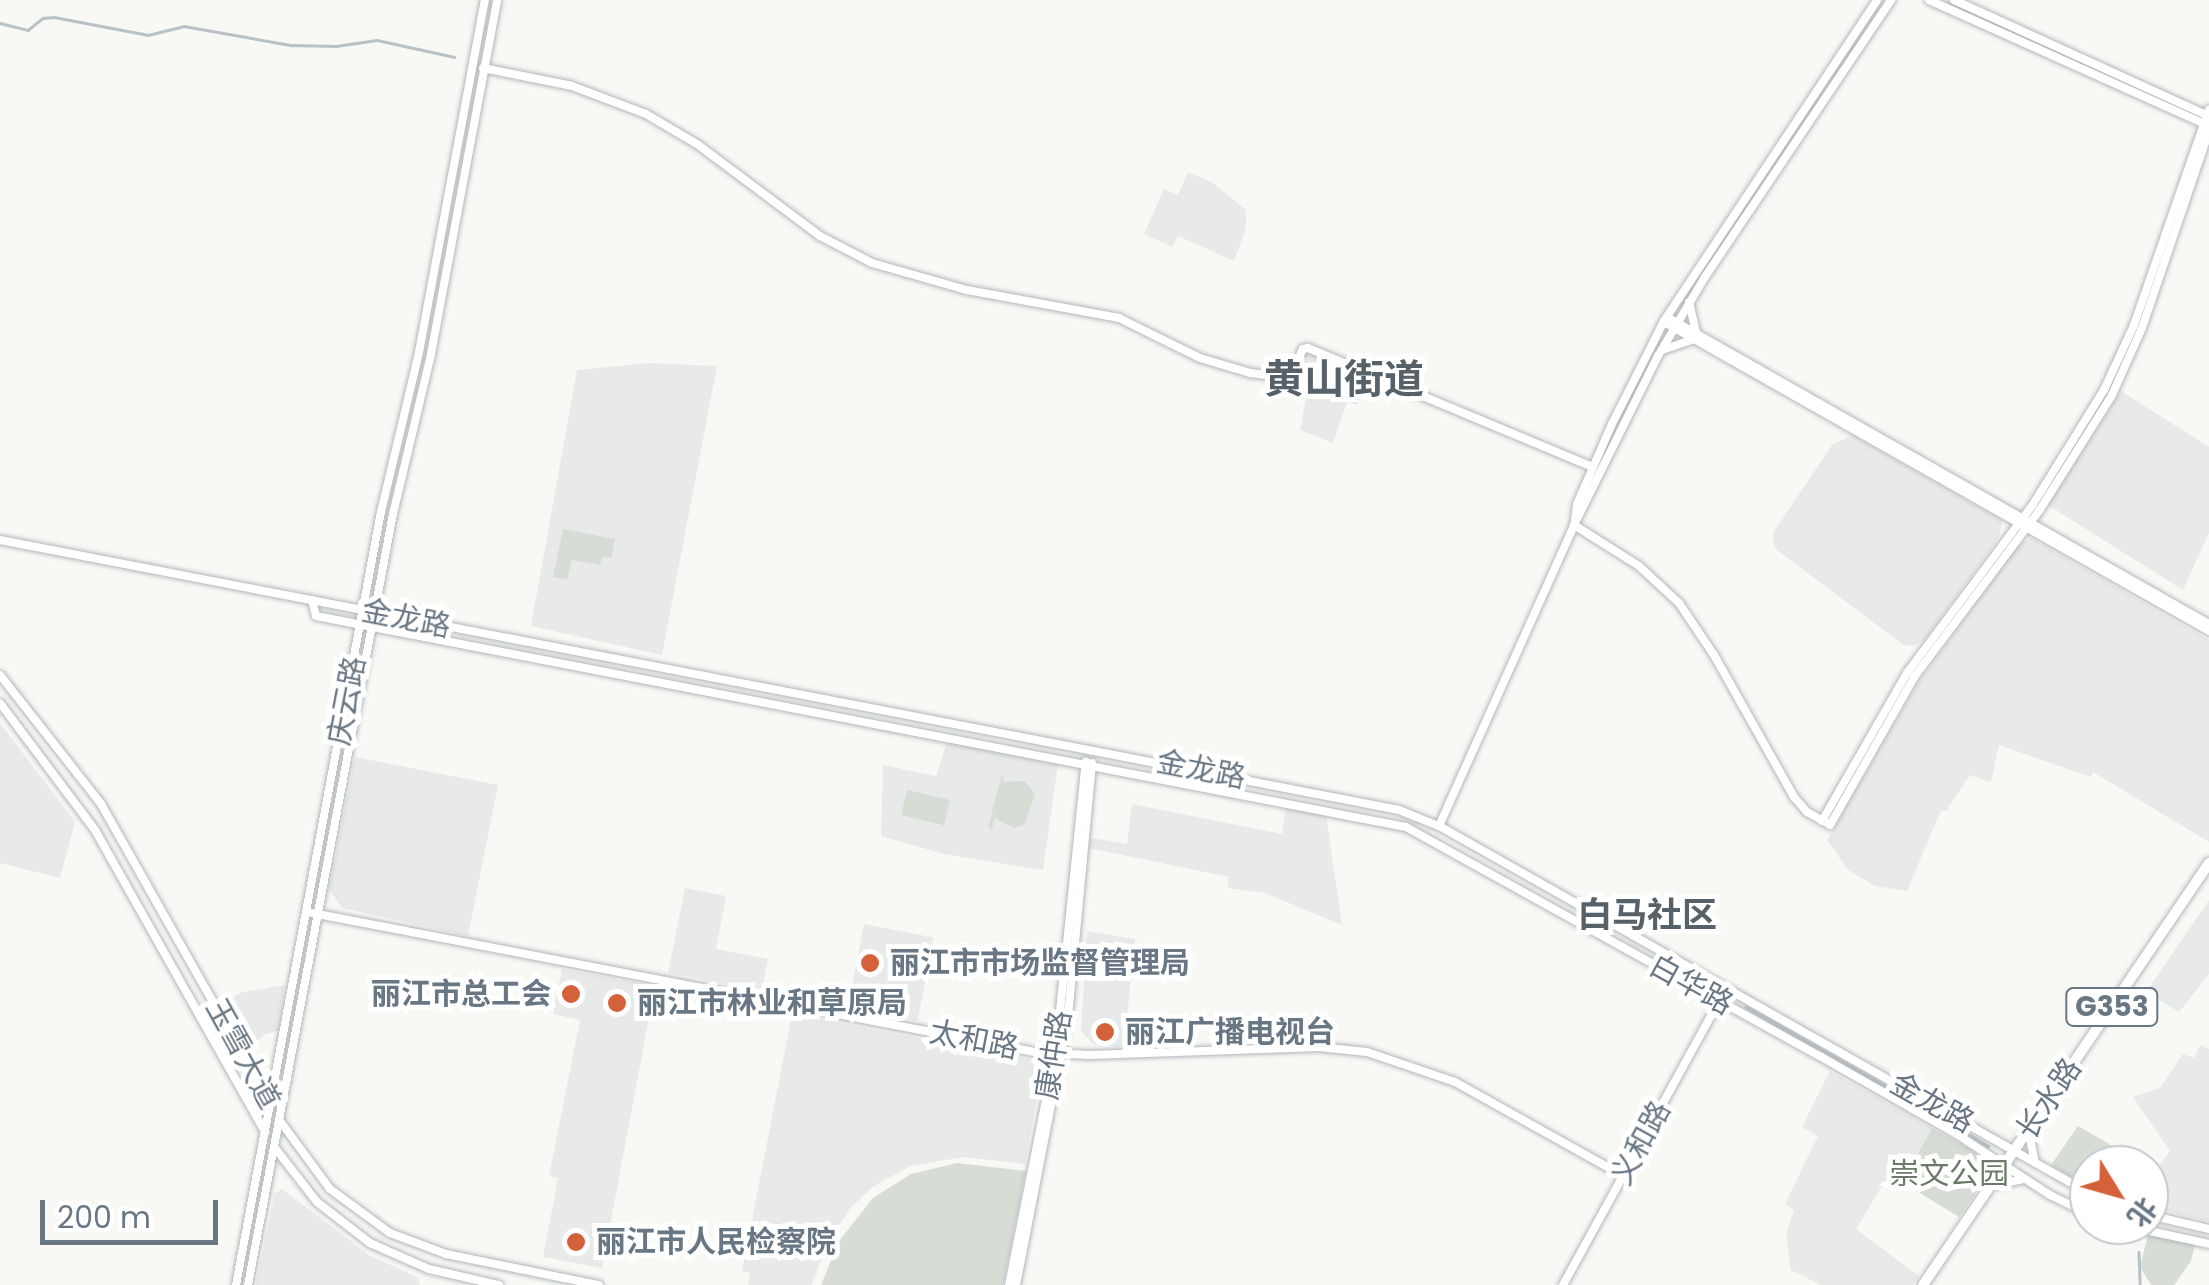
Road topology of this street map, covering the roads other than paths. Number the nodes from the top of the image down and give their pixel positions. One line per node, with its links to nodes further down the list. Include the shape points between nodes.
1 (485, 0): 19 (main road, 庆云路)
2 (497, 0): 7 (main road, 庆云路)
3 (1929, 0): 8 (main road)
4 (1954, 0): 8 (main road)
5 (1875, 2): 10 (main road)
6 (1891, 2): 9 (main road)
7 (483, 68): 14 (main road, via 588,90 659,120 820,236 872,264 967,290 1120,318 1200,358 1250,373 1291,378 1307,348); 20 (main road, 庆云路)
8 (2208, 120): 15 (main road, via 2120,360)
9 (1689, 302): 11 (main road); 12 (main road)
10 (1665, 320): 11 (main road); 14 (main road)
11 (1675, 325): 12 (main road); 13 (main road)
12 (1697, 338): 13 (main road); 15 (main road)
13 (1659, 353): 16 (main road)
14 (1594, 466): 16 (main road)
15 (2025, 523): 16 (main road, via 1915,677 1826,823 1794,797 1679,603 1639,566); 23 (main road)
16 (1574, 524): 28 (main road)
17 (0, 540): 18 (main road, 金龙路)
18 (312, 600): 19 (main road, 金龙路); 21 (main road, 金龙路, via 316,616)
19 (364, 610): 20 (main road, 金龙路); 21 (main road, 庆云路)
20 (376, 613): 22 (main road, 庆云路); 28 (main road, 金龙路, via 1368,803)
21 (361, 624): 22 (main road, 金龙路); 31 (main road, 庆云路)
22 (373, 626): 26 (main road, 金龙路); 32 (main road, 庆云路)
23 (2209, 628)
24 (0, 675): 35 (main road, 玉雪大道, via 111,820)
25 (0, 703): 37 (main road, 玉雪大道, via 95,830)
26 (1089, 762): 27 (main road, 金龙路); 34 (main road, 康仲路)
27 (1312, 806): 33 (main road, 白华路, via 1425,835)
28 (1439, 826): 40 (main road, 金龙路)
29 (2209, 863): 40 (highway, 长水路 / G353)
30 (2209, 875): 38 (highway, 长水路 / G353)
31 (307, 912): 32 (main road, 太和路); 35 (main road, 庆云路)
32 (318, 914): 34 (main road, 太和路); 36 (main road, 庆云路)
33 (1720, 1000): 42 (main road, 白华路); 43 (main road, 义和路)
34 (1059, 1054): 43 (main road, 太和路, via 1319,1047 1384,1056 1455,1082); 56 (main road, 康仲路)
35 (270, 1104): 36 (main road, 玉雪大道); 37 (main road, 庆云路)
36 (280, 1119): 39 (main road, 庆云路); 55 (main road, 玉雪大道, via 330,1189 390,1233 446,1254)
37 (265, 1131): 39 (main road, 玉雪大道); 52 (main road, 庆云路)
38 (2030, 1139): 40 (highway, 长水路 / G353); 41 (main road)
39 (274, 1146): 53 (main road, 庆云路); 54 (main road, 玉雪大道, via 317,1202 370,1244 428,1269)
40 (2018, 1152): 41 (main road, 金龙路); 42 (highway, 长水路 / G353)
41 (2035, 1162): 45 (main road, 金龙路)
42 (2007, 1168): 44 (main road, 白华路); 46 (highway, 长水路 / G353); 58 (highway, 长水路 / G353)
43 (1623, 1176): 57 (main road, 义和路)
44 (2025, 1179): 46 (main road); 47 (main road, 白华路)
45 (2069, 1182)
46 (2000, 1184): 59 (highway, 长水路 / G353)
47 (2069, 1203)
48 (2169, 1220): 49 (main road)
49 (2209, 1229)
50 (2169, 1235): 51 (main road)
51 (2209, 1244)
52 (236, 1285)
53 (248, 1285)
54 (499, 1285)
55 (599, 1285)
56 (1012, 1285)
57 (1563, 1285)
58 (1923, 1285)
59 (1931, 1285)

